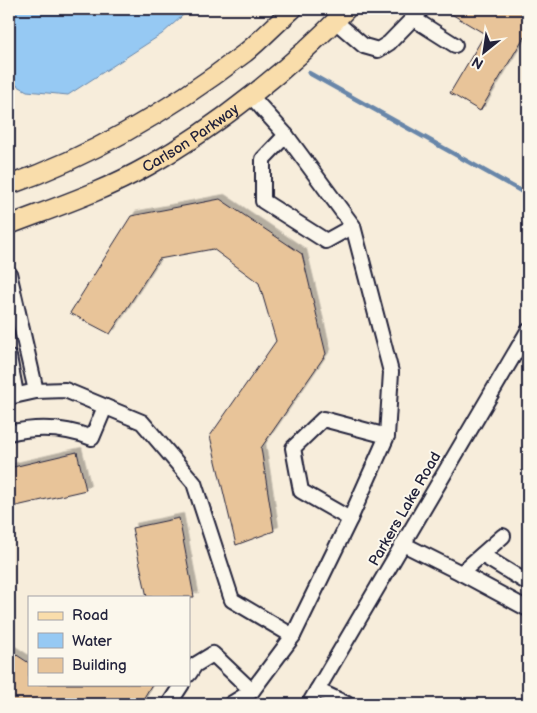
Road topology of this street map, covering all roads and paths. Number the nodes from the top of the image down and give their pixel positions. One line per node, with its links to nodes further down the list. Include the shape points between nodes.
1 (292, 9): 8 (main road, via 246,52 136,127 40,174)
2 (347, 9): 4 (main road, Carlson Parkway)
3 (418, 14): 4 (street, via 390,43 378,50 364,46); 5 (street)
4 (335, 21): 6 (main road, Carlson Parkway)
5 (456, 45)
6 (251, 96): 7 (street); 9 (main road, Carlson Parkway, via 148,166 90,195)
7 (286, 135): 10 (street); 10 (street, via 263,160 263,201 326,241)
8 (9, 185)
9 (9, 225)
10 (353, 226): 18 (street, via 391,372)
11 (9, 272): 14 (street)
12 (528, 330): 21 (street, Parkers Lake Road)
13 (9, 357): 15 (street)
14 (36, 391): 15 (street); 16 (street, via 65,390)
15 (12, 395)
16 (106, 407): 17 (street, via 92,438 59,428); 26 (street, via 142,422 194,483 232,600)
17 (9, 433)
18 (387, 436): 19 (street); 19 (street, via 323,419 293,448 301,491)
19 (350, 519): 26 (street)
20 (503, 536): 22 (street)
21 (403, 544): 23 (street); 29 (street, Parkers Lake Road)
22 (482, 555): 23 (street); 24 (street)
23 (461, 573): 25 (street)
24 (528, 583)
25 (528, 609)
26 (293, 636): 30 (street)
27 (190, 672): 30 (street, via 195,665 213,654)
28 (181, 686): 31 (street)
29 (317, 690): 33 (street, Parkers Lake Road); 34 (street)
30 (252, 691): 32 (street)
31 (169, 704)
32 (231, 704)
33 (309, 704)
34 (347, 704)

